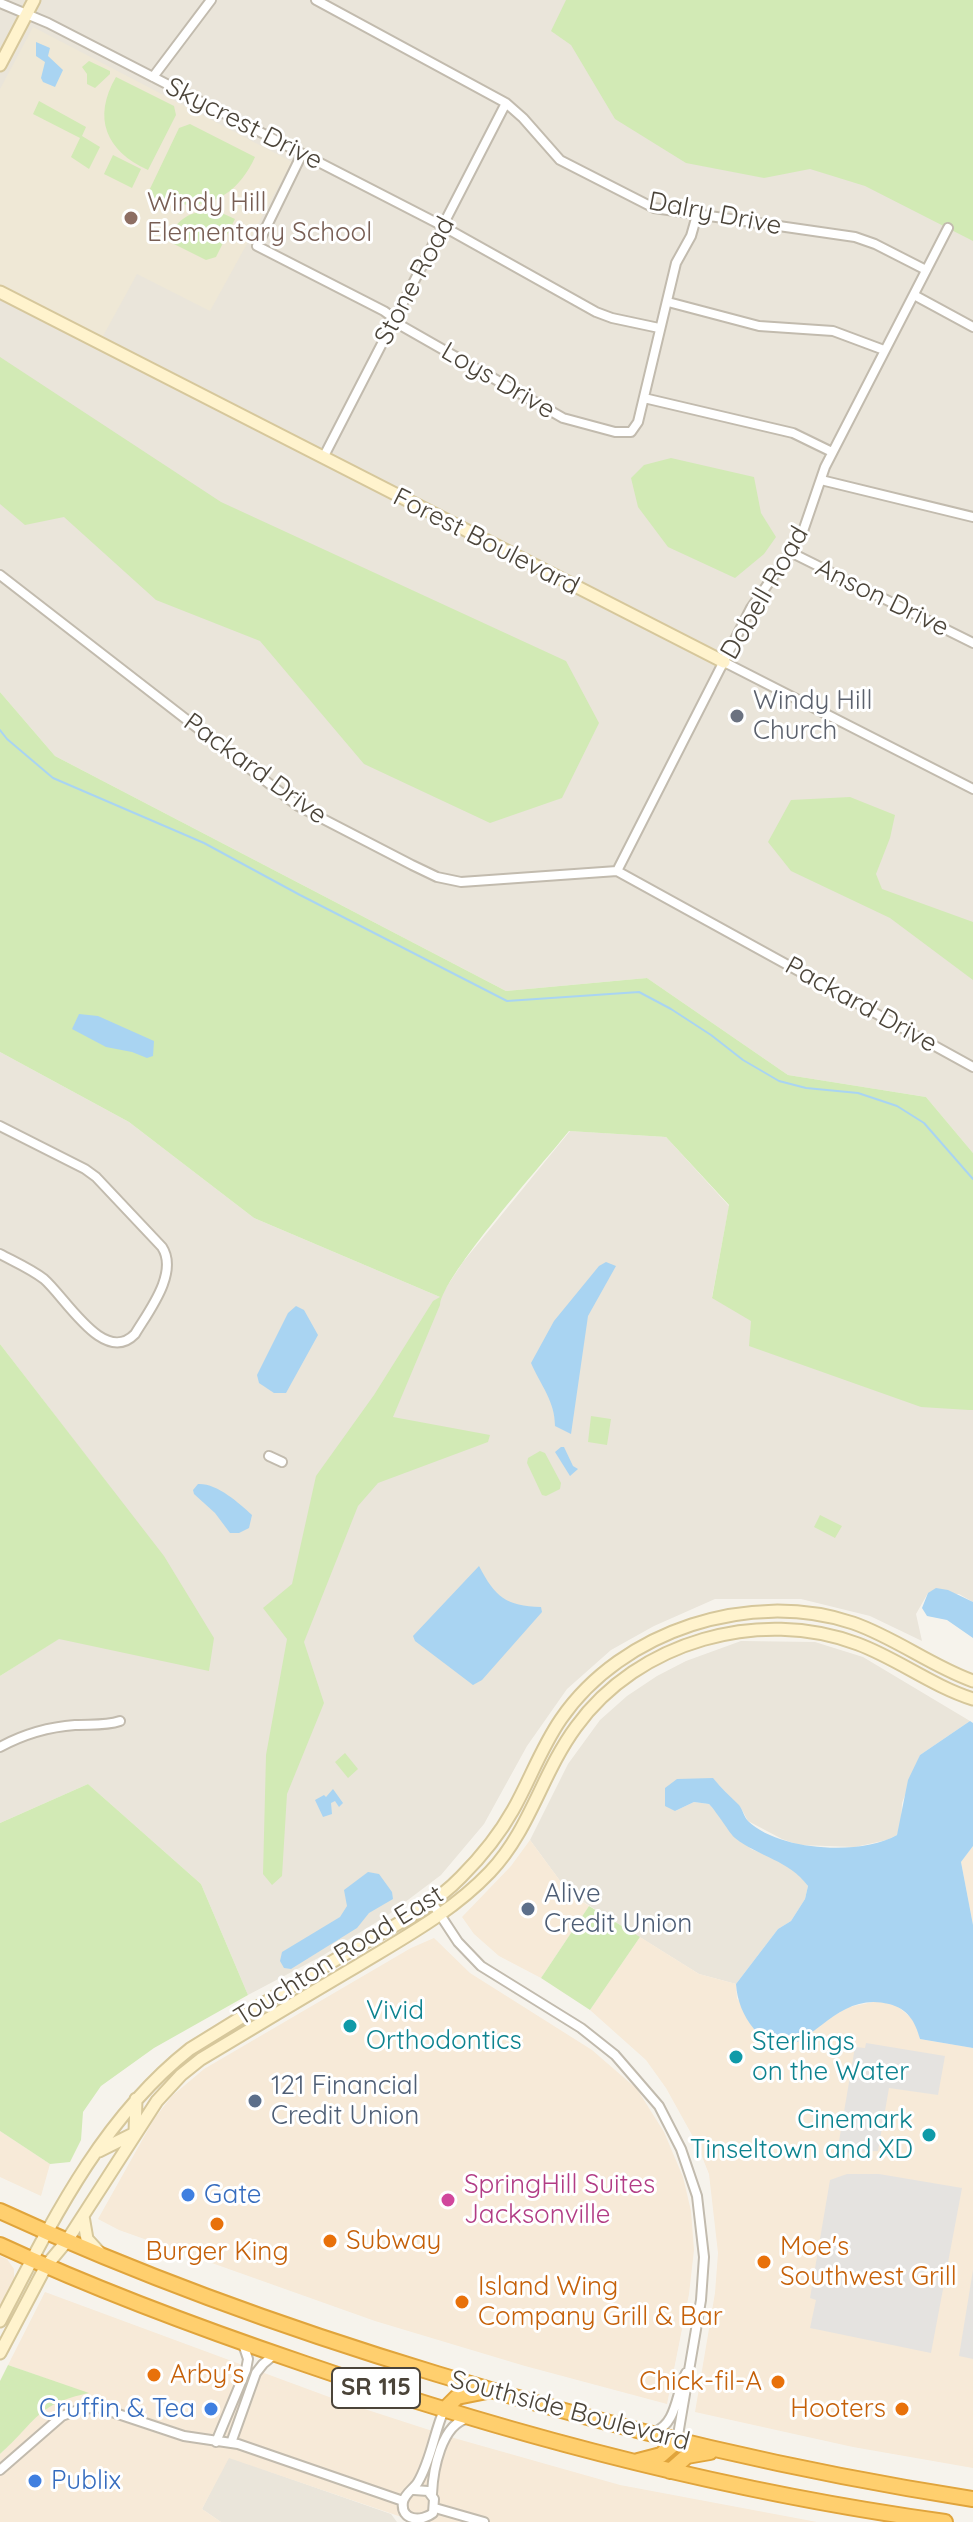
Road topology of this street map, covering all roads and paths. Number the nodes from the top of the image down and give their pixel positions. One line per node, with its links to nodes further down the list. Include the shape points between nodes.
1 (34, 0): 5 (street)
2 (211, 0): 7 (street)
3 (316, 0): 8 (street, Dalry Drive)
4 (0, 3): 5 (street, Skycrest Drive)
5 (26, 15): 6 (street); 7 (street, Skycrest Drive)
6 (0, 65)
7 (153, 77): 9 (street, Skycrest Drive)
8 (506, 103): 10 (street, Dalry Drive, via 567,165 654,208); 11 (street, Stone Road)
9 (302, 154): 11 (street, Skycrest Drive); 17 (street, Loys Drive, via 257,246 384,311)
10 (697, 215): 13 (street, Dalry Drive, via 855,237); 16 (street, via 676,263)
11 (443, 228): 17 (street, Stone Road); 19 (street, Skycrest Drive, via 603,315)
12 (948, 228): 13 (street, Dobell Road)
13 (926, 270): 15 (street, Dobell Road)
14 (0, 292): 23 (street, Forest Boulevard)
15 (914, 295): 18 (street); 20 (street, Dobell Road)
16 (668, 302): 19 (street); 20 (street, via 759,326 833,331)
17 (393, 321): 21 (street, Loys Drive, via 563,418 627,433 635,429); 23 (street, Stone Road)
18 (973, 327)
19 (659, 328): 21 (street)
20 (884, 350): 22 (street, Dobell Road)
21 (644, 398): 22 (street, via 793,433)
22 (832, 452): 24 (street, Dobell Road)
23 (323, 458): 29 (street, Forest Boulevard)
24 (821, 480): 25 (street); 26 (street, Dobell Road)
25 (973, 517)
26 (792, 553): 28 (street, Anson Drive); 29 (street, Dobell Road, via 758,596)
27 (0, 575): 31 (street, Packard Drive, via 305,810 437,877 461,882)
28 (973, 643)
29 (724, 662): 30 (street, Forest Boulevard); 31 (street, Dobell Road)
30 (973, 789)
31 (617, 871): 32 (street, Packard Drive)
32 (973, 1067)
33 (0, 1126): 34 (street, via 96,1177 162,1247 168,1262 151,1305 131,1339 122,1344 99,1338 43,1278)
34 (0, 1254)
35 (269, 1456): 36 (street)
36 (282, 1462)
37 (881, 1634): 38 (street, Touchton Road East, via 841,1619 777,1611 717,1618); 41 (street); 43 (street, Touchton Road East)
38 (667, 1635): 39 (street, Touchton Road East); 40 (street)
39 (652, 1641): 42 (street); 47 (street, Touchton Road East, via 603,1674 564,1715 491,1844 451,1888)
40 (674, 1650): 41 (street, Touchton Road East, via 730,1633 768,1629 832,1636); 42 (street, Touchton Road East)
41 (874, 1651): 44 (street, Touchton Road East)
42 (658, 1657): 48 (street, Touchton Road East, via 622,1680 577,1725 508,1851)
43 (973, 1681)
44 (973, 1699)
45 (120, 1721): 46 (street, via 53,1727)
46 (0, 1747)
47 (431, 1901): 48 (street); 49 (street, Touchton Road East)
48 (439, 1915): 50 (street, Touchton Road East); 65 (street, via 481,1966 615,2055 645,2087 671,2127 690,2171 703,2244 701,2300)
49 (278, 1995): 50 (street); 51 (street, Touchton Road East, via 190,2049)
50 (286, 2008): 52 (street, Touchton Road East, via 181,2075)
51 (137, 2096): 52 (street); 53 (street, Touchton Road East)
52 (135, 2133): 53 (street); 55 (street, Touchton Road East)
53 (96, 2154): 56 (street, Touchton Road East)
54 (0, 2211): 56 (highway, Southside Boulevard / SR 115)
55 (83, 2216): 57 (street, Touchton Road East); 59 (street, via 87,2239)
56 (45, 2232): 57 (highway, Southside Boulevard / SR 115); 60 (street, Touchton Road East)
57 (66, 2242): 59 (highway, Southside Boulevard / SR 115); 60 (street, Touchton Road East)
58 (0, 2245): 60 (highway, Southside Boulevard / SR 115)
59 (102, 2256): 66 (highway, Southside Boulevard / SR 115, via 295,2328)
60 (39, 2263): 61 (street); 62 (highway, Southside Boulevard / SR 115); 63 (street)
61 (0, 2321)
62 (242, 2343): 64 (highway, Southside Boulevard / SR 115); 71 (street, via 246,2367)
63 (0, 2353)
64 (275, 2354): 67 (highway, Southside Boulevard / SR 115); 72 (street, via 256,2373)
65 (687, 2373): 69 (street, via 668,2423); 70 (street)
66 (491, 2391): 67 (highway, via 457,2397); 69 (highway, Southside Boulevard / SR 115)
67 (444, 2410): 68 (highway, Southside Boulevard / SR 115); 77 (street)
68 (470, 2418): 74 (highway, Southside Boulevard / SR 115); 78 (street, via 448,2432)
69 (645, 2433): 70 (highway, Southside Boulevard / SR 115)
70 (677, 2441): 73 (highway, Southside Boulevard / SR 115); 74 (highway, via 661,2455)
71 (216, 2442): 72 (street); 75 (street, via 97,2407 62,2416)
72 (231, 2443): 80 (street)
73 (726, 2452): 76 (highway, via 687,2456); 79 (highway, Southside Boulevard / SR 115)
74 (634, 2462): 76 (highway, Southside Boulevard / SR 115)
75 (0, 2470)
76 (670, 2471): 83 (highway, Southside Boulevard / SR 115)
77 (414, 2490): 78 (street); 80 (street)
78 (432, 2494): 81 (street)
79 (973, 2499)
80 (403, 2501): 82 (street)
81 (435, 2508): 84 (street); 85 (street)
82 (406, 2518): 84 (street)
83 (880, 2518): 86 (highway, Southside Boulevard / SR 115)
84 (425, 2521)
85 (484, 2522)
86 (945, 2522)

